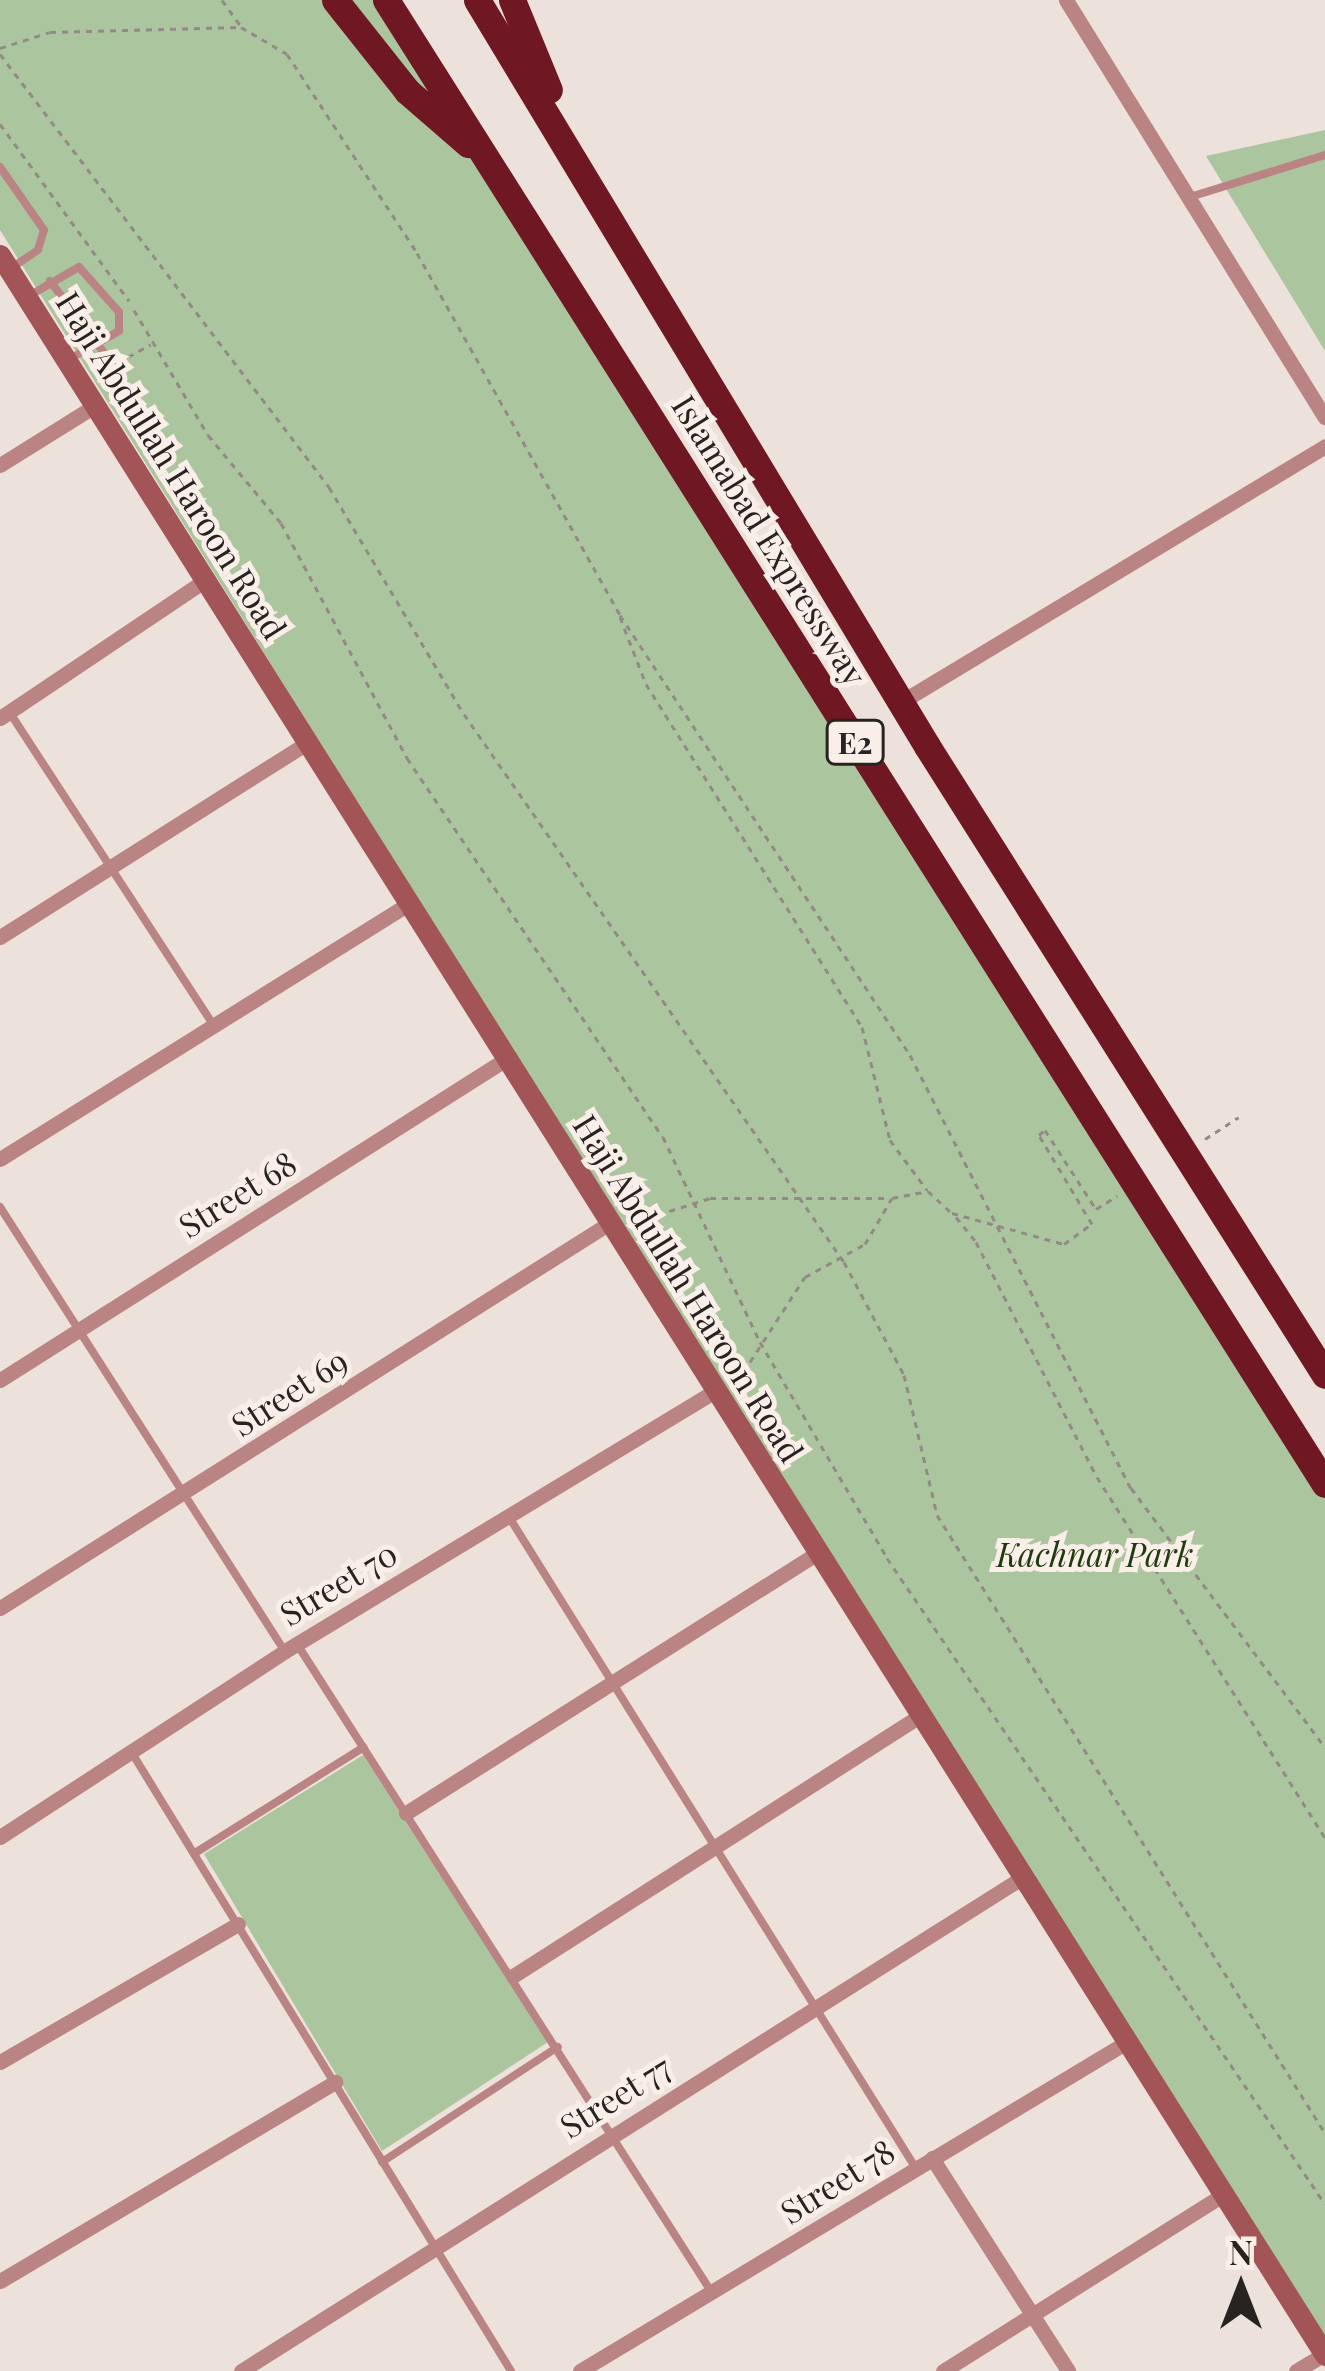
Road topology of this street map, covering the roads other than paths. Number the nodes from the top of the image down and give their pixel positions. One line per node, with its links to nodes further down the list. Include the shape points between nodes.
1 (335, 0): 9 (highway, via 407,91)
2 (386, 0): 9 (highway, Islamabad Expressway / E2)
3 (477, 0): 7 (highway, Islamabad Expressway / E2)
4 (1066, 0): 10 (street)
5 (514, 1): 7 (highway)
6 (1325, 155): 10 (lane)
7 (577, 158): 22 (highway, Islamabad Expressway / E2)
8 (0, 166): 11 (lane, via 44,230 38,250)
9 (494, 167): 37 (highway, Islamabad Expressway / E2)
10 (1189, 198): 18 (street)
11 (5, 262): 13 (street, Haji Abdullah Haroon Road)
12 (50, 280): 13 (lane); 14 (lane); 14 (lane, via 74,267 94,278 122,318 119,331)
13 (27, 297): 15 (street, Haji Abdullah Haroon Road)
14 (98, 345): 15 (lane); 16 (lane)
15 (67, 361): 17 (street, Haji Abdullah Haroon Road)
16 (113, 365)
17 (96, 405): 20 (street); 21 (street, Haji Abdullah Haroon Road)
18 (1325, 417)
19 (1325, 446): 22 (street)
20 (0, 465)
21 (205, 580): 23 (street); 24 (street, Haji Abdullah Haroon Road)
22 (901, 702): 34 (highway, Islamabad Expressway / E2)
23 (5, 715): 25 (lane)
24 (307, 742): 25 (street); 26 (street, Haji Abdullah Haroon Road)
25 (112, 868): 27 (street); 28 (lane)
26 (409, 903): 28 (street); 29 (street, Haji Abdullah Haroon Road)
27 (0, 937)
28 (216, 1028): 30 (street)
29 (506, 1059): 32 (street, Haji Abdullah Haroon Road); 33 (street, Street 68)
30 (3, 1150)
31 (0, 1207): 33 (lane)
32 (610, 1227): 36 (street, Haji Abdullah Haroon Road); 38 (street, Street 69)
33 (80, 1330): 35 (street, Street 68); 38 (lane)
34 (1325, 1375)
35 (0, 1380)
36 (715, 1391): 39 (street, Street 70); 40 (street, Haji Abdullah Haroon Road)
37 (1325, 1484)
38 (183, 1495): 41 (street, Street 69); 42 (lane)
39 (508, 1516): 42 (street, Street 70); 43 (lane)
40 (817, 1554): 43 (street); 44 (street, Haji Abdullah Haroon Road)
41 (0, 1608)
42 (291, 1647): 45 (lane); 46 (street, Street 70)
43 (610, 1681): 47 (street); 49 (lane)
44 (918, 1717): 49 (street); 51 (street, Haji Abdullah Haroon Road)
45 (364, 1747): 47 (lane); 50 (lane)
46 (131, 1752): 48 (street, Street 70); 50 (lane)
47 (406, 1814): 53 (lane)
48 (0, 1837)
49 (715, 1847): 53 (street); 54 (lane)
50 (195, 1853): 52 (lane)
51 (1023, 1877): 54 (street, Street 77); 55 (street, Haji Abdullah Haroon Road)
52 (238, 1924): 57 (street); 58 (lane)
53 (513, 1976): 56 (lane)
54 (817, 2007): 59 (street, Street 77); 62 (lane)
55 (1125, 2043): 60 (street, Street 78); 63 (street, Haji Abdullah Haroon Road)
56 (558, 2047): 59 (lane); 61 (lane)
57 (0, 2062)
58 (335, 2082): 61 (lane); 65 (street)
59 (611, 2133): 64 (street, Street 77); 66 (lane)
60 (932, 2158): 62 (street, Street 78); 67 (street)
61 (382, 2162): 64 (lane)
62 (915, 2168): 66 (street, Street 78)
63 (1224, 2194): 67 (street); 68 (street, Haji Abdullah Haroon Road)
64 (434, 2247): 69 (street, Street 77); 70 (lane)
65 (0, 2281)
66 (713, 2294): 71 (street, Street 78)
67 (1035, 2316): 72 (street); 73 (street)
68 (1325, 2355): 74 (street)
69 (241, 2371)
70 (511, 2371)
71 (580, 2371)
72 (943, 2371)
73 (1068, 2371)
74 (1296, 2371)

